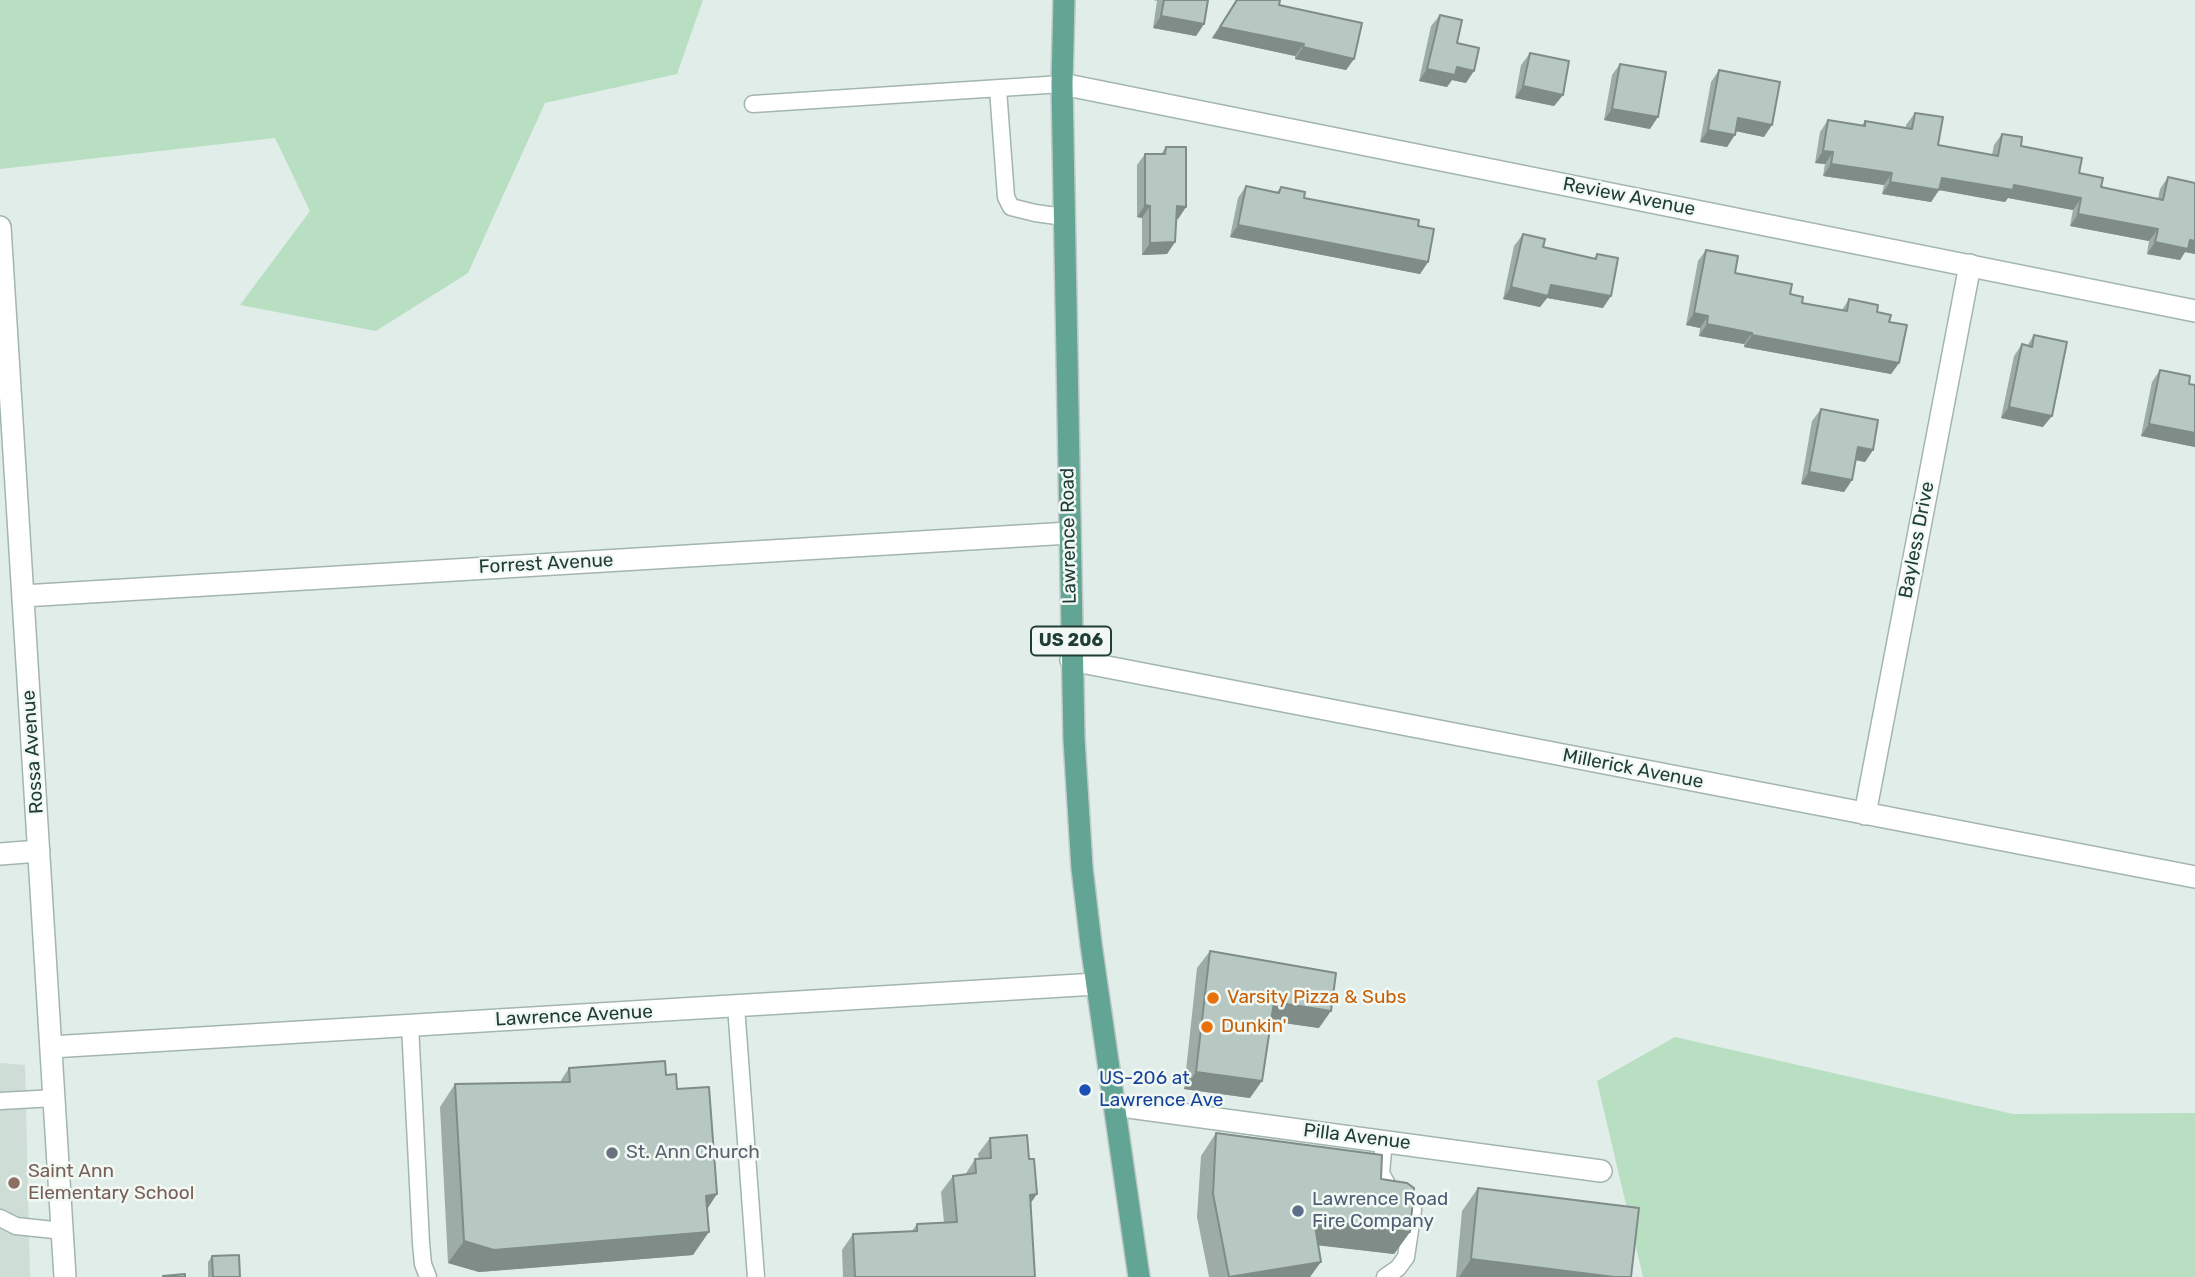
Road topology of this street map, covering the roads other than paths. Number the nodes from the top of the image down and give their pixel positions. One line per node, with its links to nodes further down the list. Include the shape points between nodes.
1 (1064, 0): 2 (main road, Lawrence Road / US 206)
2 (1062, 84): 3 (lane); 5 (main road, Lawrence Road / US 206); 7 (street, Review Avenue)
3 (998, 89): 4 (lane); 5 (lane, via 1006,197 1011,207)
4 (753, 104)
5 (1064, 217): 9 (main road, Lawrence Road / US 206)
6 (0, 227): 10 (street, Rossa Avenue)
7 (1970, 265): 8 (street, Review Avenue); 12 (street, Bayless Drive)
8 (2195, 311)
9 (1069, 533): 10 (street, Forrest Avenue); 11 (main road, Lawrence Road / US 206)
10 (23, 596): 13 (street, Rossa Avenue)
11 (1071, 660): 12 (street, Millerick Avenue); 16 (main road, Lawrence Road / US 206, via 1082,868)
12 (1865, 814): 15 (street, Millerick Avenue)
13 (39, 851): 14 (street); 19 (street, Rossa Avenue)
14 (0, 854)
15 (2195, 877)
16 (1096, 984): 17 (street, Lawrence Avenue); 22 (main road, Lawrence Road / US 206)
17 (736, 1006): 18 (street, Lawrence Avenue); 29 (lane)
18 (410, 1025): 19 (street, Lawrence Avenue); 28 (lane, via 421,1243)
19 (51, 1047): 20 (street, Rossa Avenue)
20 (55, 1098): 21 (lane); 26 (street, Rossa Avenue)
21 (0, 1101)
22 (1114, 1105): 23 (street, Pilla Avenue); 30 (main road, Lawrence Road / US 206)
23 (1384, 1141): 24 (street, Pilla Avenue); 31 (lane, via 1381,1173 1390,1190 1413,1210 1406,1257)
24 (1601, 1171)
25 (0, 1218): 26 (lane, via 16,1226)
26 (63, 1231): 27 (street, Rossa Avenue)
27 (65, 1277)
28 (428, 1277)
29 (756, 1277)
30 (1139, 1277)
31 (1385, 1277)

